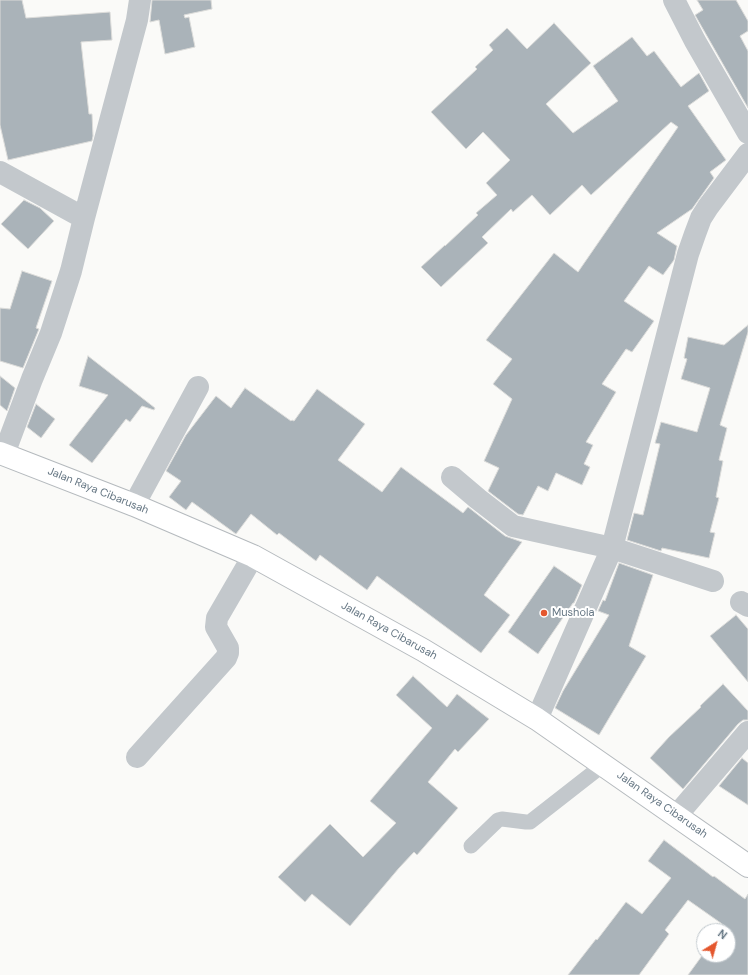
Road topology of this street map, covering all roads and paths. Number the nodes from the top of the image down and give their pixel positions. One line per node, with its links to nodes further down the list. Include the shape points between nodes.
1 (140, 0): 6 (street, via 137,20)
2 (674, 0): 3 (street)
3 (748, 133)
4 (748, 154): 11 (street, via 702,218 688,254)
5 (0, 172): 6 (street)
6 (84, 218): 8 (street, via 63,298)
7 (198, 387): 10 (street)
8 (2, 454): 10 (main road, Jalan Raya Cibarusah)
9 (452, 476): 11 (street, via 512,526)
10 (134, 505): 12 (main road, Jalan Raya Cibarusah)
11 (612, 548): 13 (street); 14 (street)
12 (253, 556): 14 (main road, Jalan Raya Cibarusah, via 423,650); 16 (street, via 217,618 216,627 228,648 226,658)
13 (713, 581)
14 (537, 719): 17 (main road, Jalan Raya Cibarusah)
15 (748, 732): 18 (street)
16 (137, 758)
17 (603, 764): 18 (main road, Jalan Raya Cibarusah); 19 (lane, via 530,822 498,820)
18 (678, 815): 20 (main road, Jalan Raya Cibarusah)
19 (471, 846)
20 (748, 866)

